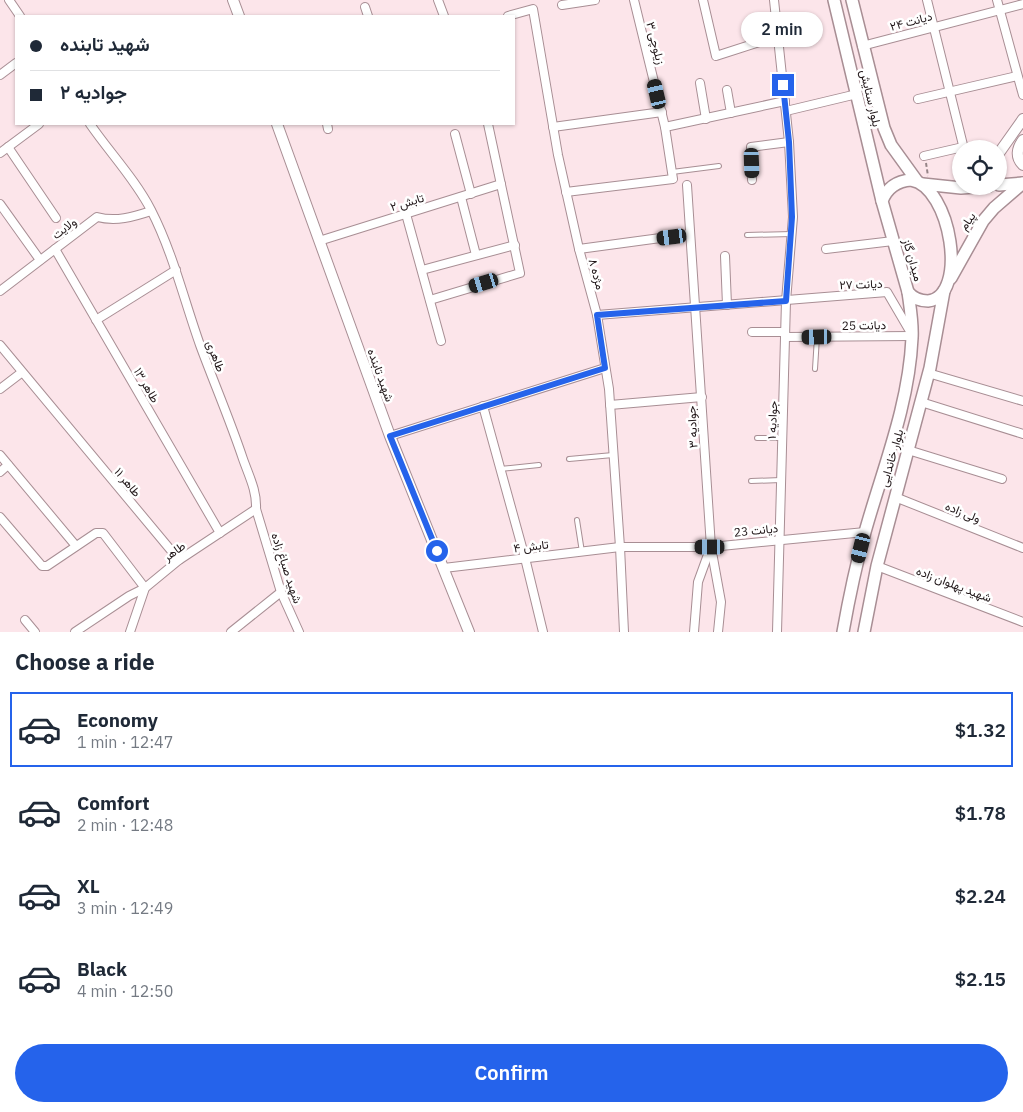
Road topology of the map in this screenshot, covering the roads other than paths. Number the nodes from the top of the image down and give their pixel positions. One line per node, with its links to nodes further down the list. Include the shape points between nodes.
1 (9, 0): 16 (street)
2 (233, 0): 17 (street)
3 (438, 0): 19 (street)
4 (595, 0): 13 (street)
5 (634, 0): 35 (street, زیلوچی ۳)
6 (703, 0): 22 (street, via 716,56)
7 (774, 0): 22 (street, جوادیه ۱)
8 (927, 0): 21 (street)
9 (997, 0): 15 (street)
10 (852, 2): 11 (main road); 23 (main road, بلوار ستایش)
11 (835, 4): 30 (main road, بلوار ستایش)
12 (1023, 4): 15 (street, دیانت ۲۴)
13 (562, 5)
14 (365, 7): 18 (street)
15 (999, 10): 21 (street, دیانت ۲۴); 26 (street)
16 (19, 15)
17 (239, 15)
18 (368, 15)
19 (444, 15)
20 (511, 15): 43 (street, مژده ۸, via 532,9)
21 (934, 27): 23 (street, دیانت ۲۴); 29 (street)
22 (778, 36): 33 (street, جوادیه ۱)
23 (862, 46): 58 (main road, بلوار ستایش, via 891,145)
24 (15, 64): 25 (street)
25 (0, 75)
26 (1017, 76): 29 (street); 31 (street)
27 (700, 84): 37 (street)
28 (727, 90): 36 (street)
29 (950, 92): 32 (street); 46 (street)
30 (856, 94): 34 (street); 67 (main road, بلوار ستایش)
31 (1023, 95)
32 (918, 99)
33 (785, 102): 34 (street, جوادیه ۱); 36 (street)
34 (786, 111): 48 (street, جوادیه ۱)
35 (662, 112): 43 (street); 44 (street, زیلوچی ۳)
36 (731, 113): 37 (street)
37 (706, 118): 44 (street)
38 (1023, 119): 49 (street)
39 (38, 125): 50 (street)
40 (91, 125): 69 (street, طاهری, via 134,180)
41 (277, 125): 75 (street, شهید تابنده)
42 (488, 125): 60 (street)
43 (553, 127): 64 (street, مژده ۸)
44 (666, 128): 56 (street, زیلوچی ۳)
45 (454, 134): 65 (street)
46 (962, 140)
47 (1023, 140): 54 (street, via 1017,151 1018,161)
48 (789, 142): 57 (street, via 751,146); 73 (street, جوادیه ۱)
49 (1007, 142)
50 (8, 147): 52 (street); 71 (street)
51 (952, 150): 53 (street)
52 (0, 153)
53 (924, 156)
54 (1023, 165)
55 (719, 166): 56 (lane)
56 (672, 176): 64 (street)
57 (752, 180)
58 (923, 183): 63 (main road); 67 (main road, via 897,183); 86 (main road, via 941,208 946,224 950,258)
59 (1023, 183): 61 (main road); 86 (main road, پیام, via 983,221)
60 (501, 184): 65 (street, تابش ۲); 77 (street)
61 (1007, 184)
62 (687, 185): 72 (street, جوادیه ۳)
63 (952, 187)
64 (566, 192): 78 (street, مژده ۸)
65 (471, 194): 66 (street, تابش ۲)
66 (461, 197): 70 (street, تابش ۲); 81 (street)
67 (882, 201): 76 (main road, میدان گاز)
68 (0, 204): 83 (street)
69 (151, 211): 79 (street, ولایت, via 118,220 97,217); 84 (street, طاهری)
70 (406, 214): 75 (street, تابش ۲); 85 (street)
71 (56, 218)
72 (690, 234): 78 (street); 92 (street, جوادیه ۳)
73 (792, 234): 74 (lane); 90 (street, جوادیه ۱)
74 (747, 235)
75 (319, 241): 112 (street, شهید تابنده)
76 (893, 241): 80 (street); 88 (main road, میدان گاز)
77 (515, 245): 81 (street); 89 (street, via 520,273)
78 (579, 248): 93 (street, مژده ۸)
79 (55, 249): 83 (street, ولایت); 94 (street, طاهر ۱۳)
80 (826, 249)
81 (476, 256): 85 (street)
82 (725, 256): 91 (street)
83 (40, 260): 87 (street, ولایت)
84 (176, 270): 94 (street); 127 (street, طاهری, via 200,344 238,442 256,497)
85 (422, 270): 89 (street)
86 (946, 287): 88 (main road, میدان گاز, via 937,298 927,301 916,299); 104 (main road, بلوار خاندایی)
87 (0, 290)
88 (908, 292): 97 (main road, بلوار خاندایی)
89 (430, 300): 99 (street)
90 (786, 301): 91 (street); 96 (street, جوادیه ۱); 97 (street, دیانت ۲۷, via 886,292)
91 (727, 304): 92 (street)
92 (696, 307): 93 (street); 106 (street, جوادیه ۳)
93 (597, 315): 101 (street, مژده ۸)
94 (96, 320): 133 (street, طاهر ۱۳)
95 (752, 332): 96 (street, دیانت 25)
96 (785, 334): 98 (street, دیانت 25); 114 (street, جوادیه ۱)
97 (912, 336): 98 (street, دیانت 25); 132 (main road, بلوار خاندایی, via 906,391)
98 (817, 337): 102 (lane)
99 (441, 341)
100 (0, 345): 103 (street)
101 (605, 368): 109 (street, مژده ۸); 110 (street)
102 (815, 369)
103 (21, 372): 105 (street); 141 (street, طاهر ۱۱)
104 (928, 373): 107 (main road, بلوار خاندایی); 108 (street)
105 (0, 389)
106 (702, 397): 109 (street); 137 (street, جوادیه ۳)
107 (921, 402): 111 (street); 115 (main road, بلوار خاندایی)
108 (1023, 402)
109 (610, 405): 117 (street, مژده ۸)
110 (483, 406): 112 (street); 121 (street)
111 (1023, 434)
112 (390, 436): 143 (street, شهید تابنده)
113 (757, 438): 114 (lane)
114 (782, 438): 124 (street, جوادیه ۱)
115 (908, 450): 123 (street); 126 (main road, بلوار خاندایی)
116 (0, 455): 119 (street)
117 (614, 455): 118 (lane); 136 (street, مژده ۸)
118 (569, 459)
119 (8, 465): 122 (street); 135 (street)
120 (539, 465): 121 (lane)
121 (500, 469): 140 (street)
122 (0, 472)
123 (1002, 479)
124 (781, 480): 125 (lane); 134 (street, جوادیه ۱)
125 (751, 481)
126 (895, 497): 138 (street, ولی زاده); 142 (main road, بلوار خاندایی)
127 (256, 510): 133 (street, طاهر); 145 (street, شهید صباغ زاده)
128 (0, 517): 130 (street)
129 (577, 520): 139 (lane)
130 (6, 525): 131 (street); 135 (street, via 42,566 47,566)
131 (0, 531)
132 (865, 532): 134 (street, دیانت 23); 159 (main road, بلوار خاندایی)
133 (220, 533): 141 (street, طاهر)
134 (779, 539): 137 (street, دیانت 23); 158 (street, جوادیه ۱)
135 (76, 546): 144 (street, via 96,533 103,533)
136 (620, 547): 137 (street, دیانت 23); 139 (street, تابش ۴); 155 (street, مژده ۸)
137 (710, 547): 156 (street, via 698,582); 157 (street, via 721,602)
138 (1023, 548)
139 (582, 552): 140 (street, تابش ۴)
140 (525, 558): 143 (street, تابش ۴); 154 (street)
141 (179, 560): 144 (street, طاهر)
142 (877, 566): 147 (street, شهید پهلوان زاده); 160 (main road, بلوار خاندایی)
143 (444, 568): 153 (street, شهید تابنده)
144 (145, 588): 149 (street, طاهر); 150 (street)
145 (281, 592): 151 (street); 152 (street, شهید صباغ زاده)
146 (25, 620): 148 (street)
147 (1023, 622)
148 (35, 632)
149 (75, 632)
150 (130, 632)
151 (231, 632)
152 (299, 632)
153 (469, 632)
154 (543, 632)
155 (624, 632)
156 (694, 632)
157 (718, 632)
158 (777, 632)
159 (843, 632)
160 (864, 632)

